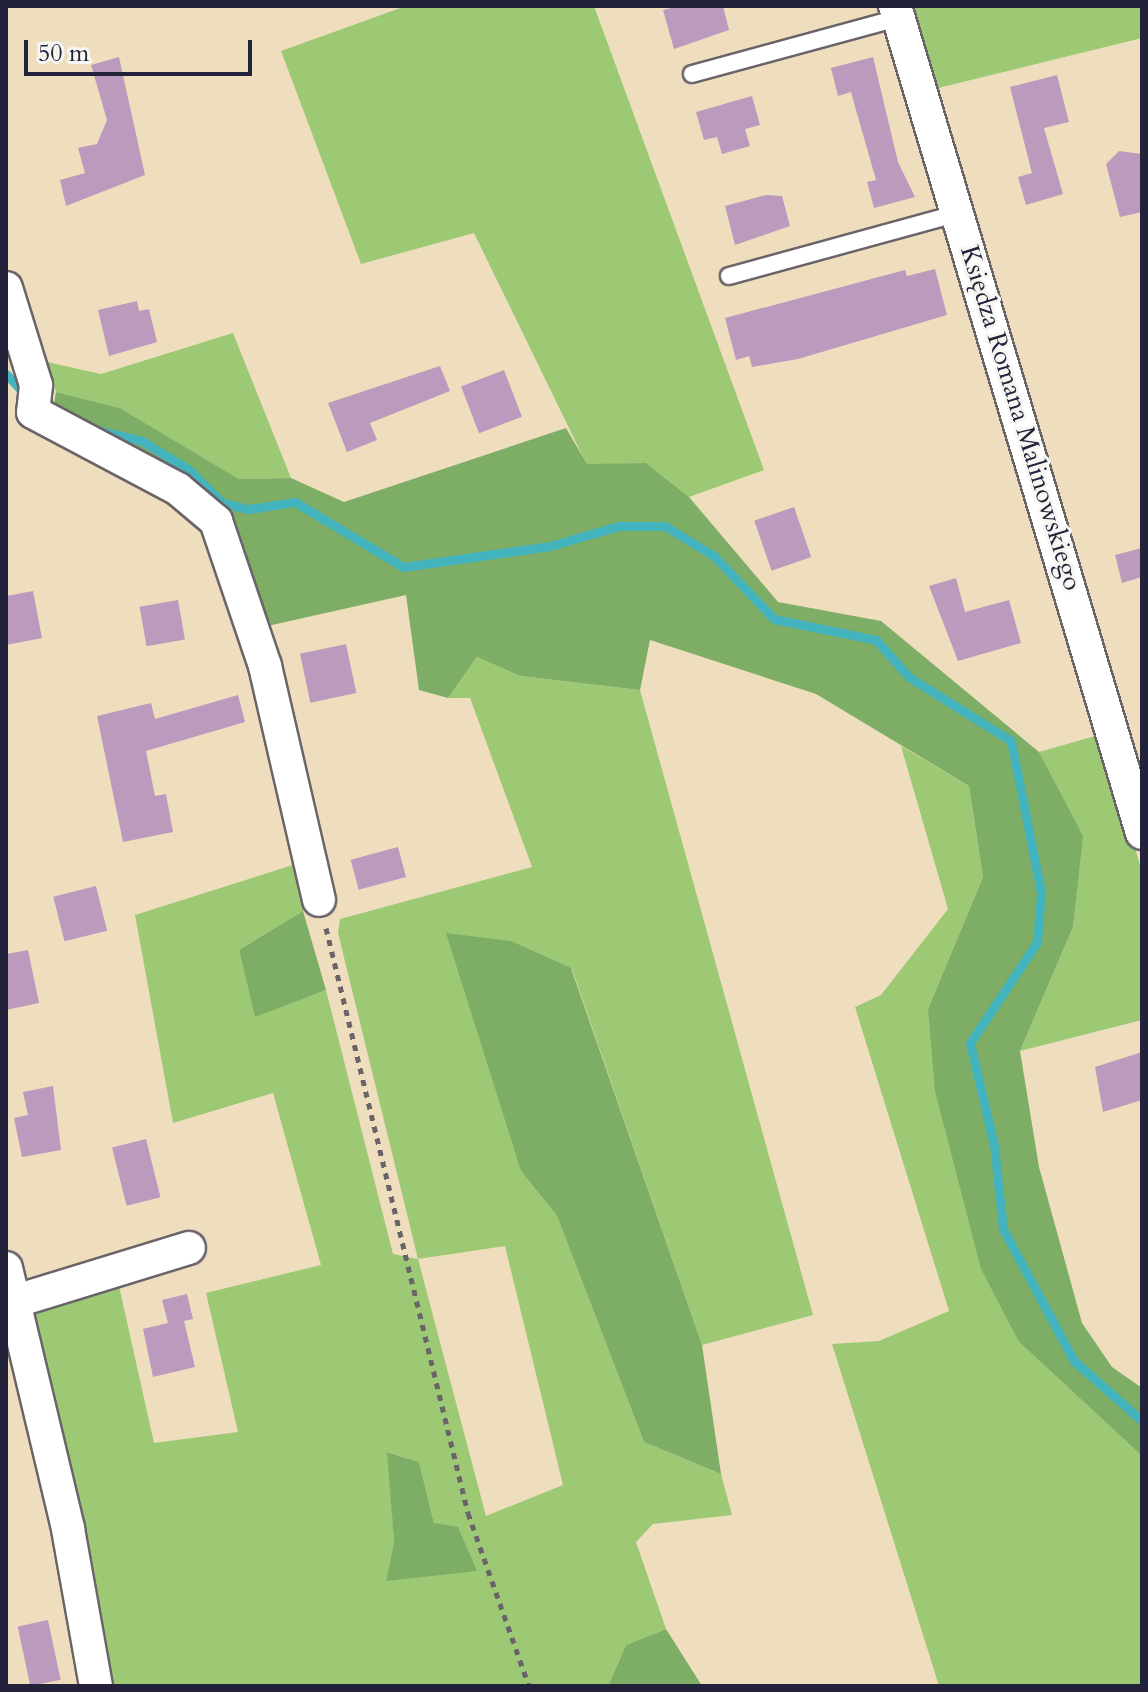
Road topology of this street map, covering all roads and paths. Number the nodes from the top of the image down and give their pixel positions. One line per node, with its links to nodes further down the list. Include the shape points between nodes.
1 (897, 12): 2 (lane); 3 (street, Księdza Romana Malinowskiego)
2 (692, 74)
3 (960, 213): 4 (lane); 6 (street, Księdza Romana Malinowskiego)
4 (729, 276)
5 (6, 288): 7 (street, via 36,385 33,412 178,489 216,521 265,666)
6 (1142, 833)
7 (319, 900): 12 (path, via 468,1513)
8 (189, 1248): 10 (street)
9 (6, 1268): 10 (street)
10 (13, 1302): 11 (street, via 68,1529)
11 (96, 1686)
12 (529, 1686)

